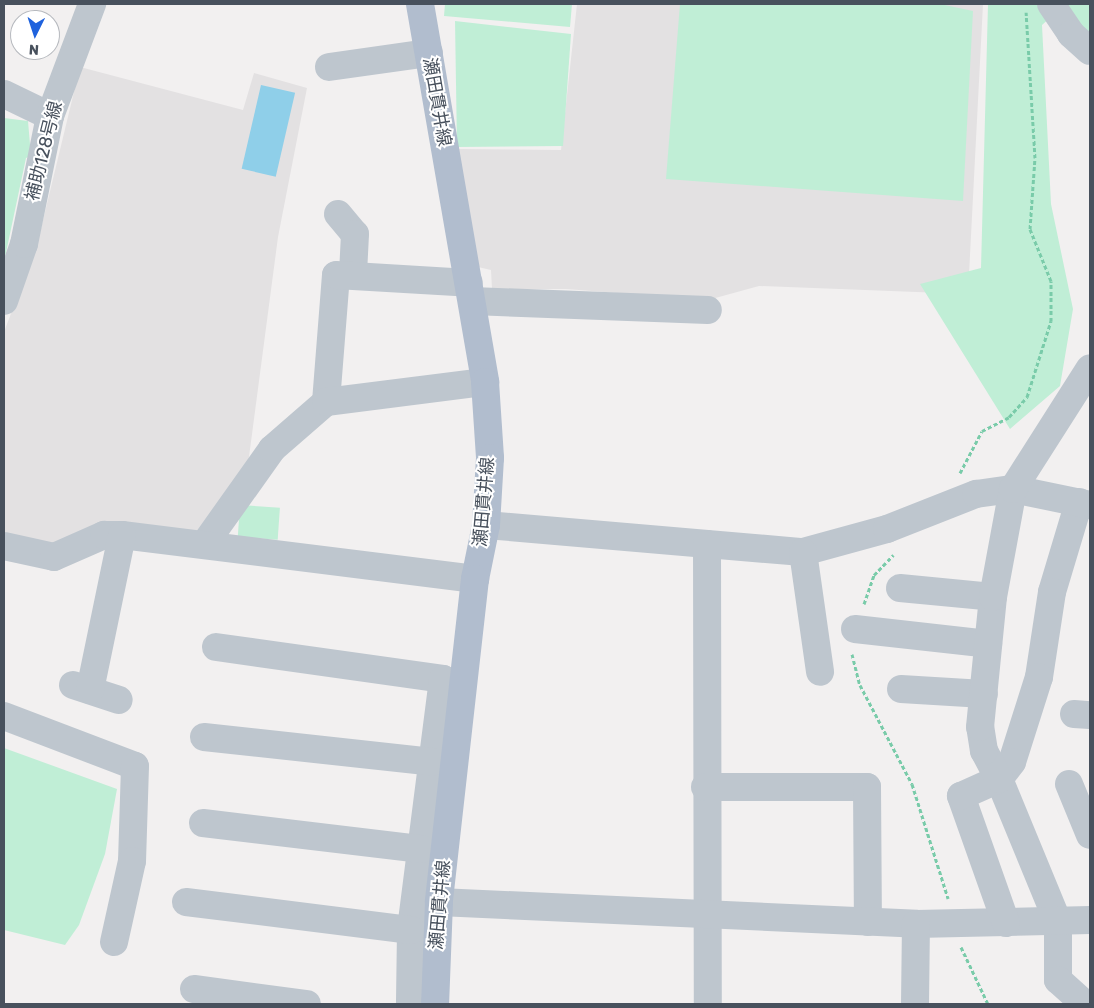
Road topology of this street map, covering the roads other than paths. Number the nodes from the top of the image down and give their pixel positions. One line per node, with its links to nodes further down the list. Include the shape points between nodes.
1 (92, 4): 8 (street, 補助128号線)
2 (420, 4): 5 (main road, 瀬田貫井線)
3 (1051, 4): 4 (street, via 1071,34)
4 (1090, 51)
5 (429, 53): 6 (street); 11 (main road, 瀬田貫井線)
6 (330, 67)
7 (4, 94): 8 (street)
8 (50, 116): 12 (street, 補助128号線, via 24,244)
9 (338, 214): 10 (street, via 355,234)
10 (353, 274): 11 (street); 16 (street, via 336,275)
11 (471, 292): 13 (street); 15 (main road, 瀬田貫井線)
12 (4, 301)
13 (708, 310)
14 (1090, 368): 17 (street)
15 (485, 382): 16 (street); 19 (main road, 瀬田貫井線, via 490,458)
16 (326, 402): 21 (street, via 272,449)
17 (1013, 489): 18 (street); 24 (street, via 950,504 887,529); 27 (street)
18 (1084, 504): 38 (street, via 1052,592 1039,677 1012,762)
19 (486, 524): 22 (street); 25 (main road, 瀬田貫井線)
20 (122, 535): 21 (street); 23 (street, via 104,535 54,556); 34 (street, via 81,687)
21 (206, 542): 25 (street)
22 (707, 544): 24 (street); 40 (street)
23 (4, 546)
24 (803, 552): 31 (street)
25 (476, 579): 45 (main road, 瀬田貫井線)
26 (900, 588): 27 (street)
27 (993, 597): 29 (street)
28 (855, 629): 29 (street)
29 (988, 644): 33 (street)
30 (216, 647): 37 (street, via 443,679)
31 (820, 672)
32 (901, 689): 33 (street)
33 (984, 694): 38 (street, via 980,727 984,750)
34 (119, 700)
35 (4, 716): 53 (street, via 135,766 132,861)
36 (204, 736): 37 (street)
37 (433, 762): 43 (street)
38 (999, 780): 49 (street); 51 (street, via 964,793 961,802)
39 (1069, 784): 42 (street)
40 (705, 787): 46 (street); 48 (street, via 867,787)
41 (203, 823): 43 (street)
42 (1088, 826)
43 (421, 849): 52 (street)
44 (186, 902): 52 (street)
45 (439, 902): 46 (street); 57 (main road, 瀬田貫井線)
46 (707, 914): 48 (street); 58 (street)
47 (1090, 920): 49 (street)
48 (868, 922): 50 (street)
49 (1058, 922): 51 (street); 60 (street, via 1058,980)
50 (916, 924): 51 (street); 59 (street)
51 (1006, 924)
52 (411, 930): 56 (street)
53 (114, 942)
54 (194, 989): 55 (street)
55 (307, 1004)
56 (410, 1004)
57 (435, 1004)
58 (708, 1004)
59 (914, 1004)
60 (1085, 1004)

